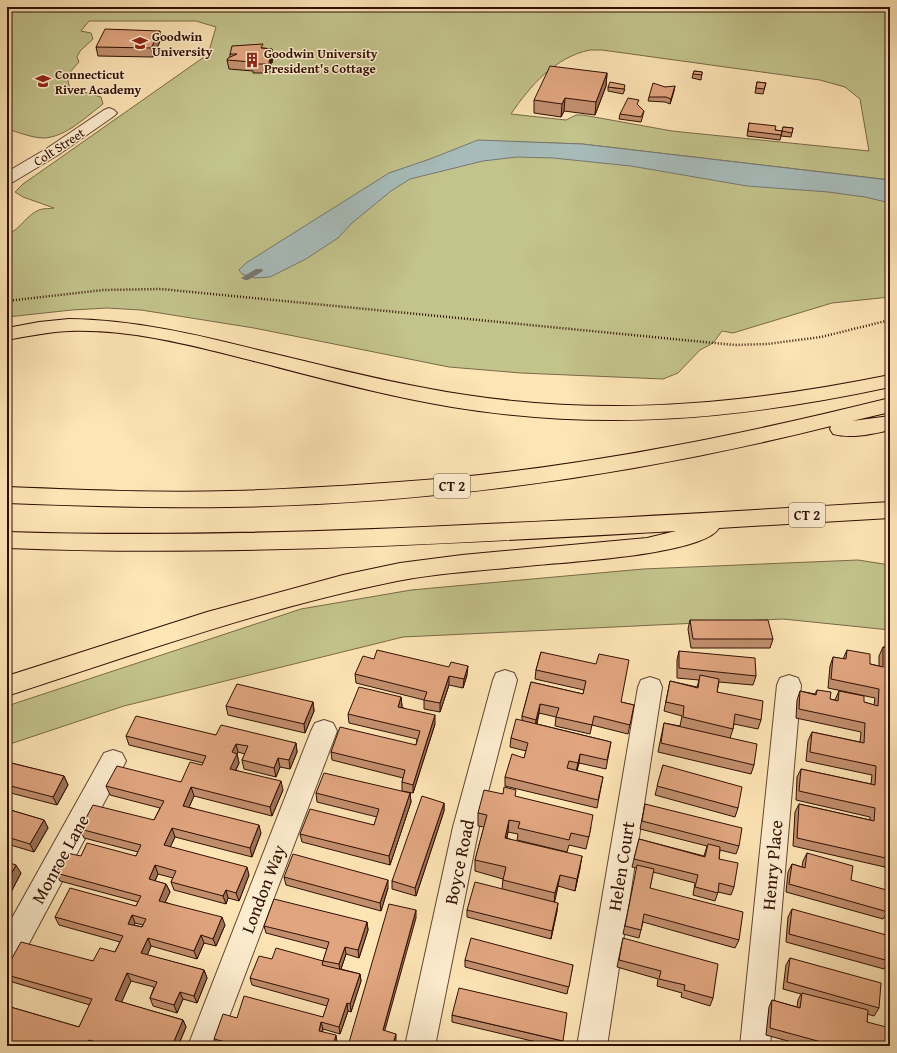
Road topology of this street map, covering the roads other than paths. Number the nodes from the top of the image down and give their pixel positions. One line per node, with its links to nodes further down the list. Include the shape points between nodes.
1 (109, 113): 2 (street, Colt Street, via 56,150)
2 (7, 179)
3 (7, 334): 4 (highway, via 68,325 133,327 417,394 497,407 551,412 649,414 716,411 781,403)
4 (890, 381)
5 (890, 405): 7 (highway, CT 2)
6 (890, 423): 7 (highway, via 848,429)
7 (800, 428): 8 (highway, CT 2, via 604,466 432,488 321,496 212,499 99,499)
8 (7, 495)
9 (890, 510): 10 (highway, CT 2)
10 (724, 520): 11 (highway, CT 2, via 218,544); 14 (highway, via 684,537 647,546 462,564 400,572 342,584 207,621)
11 (7, 540)
12 (506, 680): 20 (street, Boyce Road, via 466,827)
13 (789, 685): 22 (street, Henry Place)
14 (7, 686)
15 (650, 687): 21 (street, Helen Court)
16 (324, 731): 19 (street, London Way)
17 (113, 761): 18 (street, Monroe Lane)
18 (7, 956)
19 (203, 1046)
20 (420, 1046)
21 (592, 1046)
22 (755, 1046)

